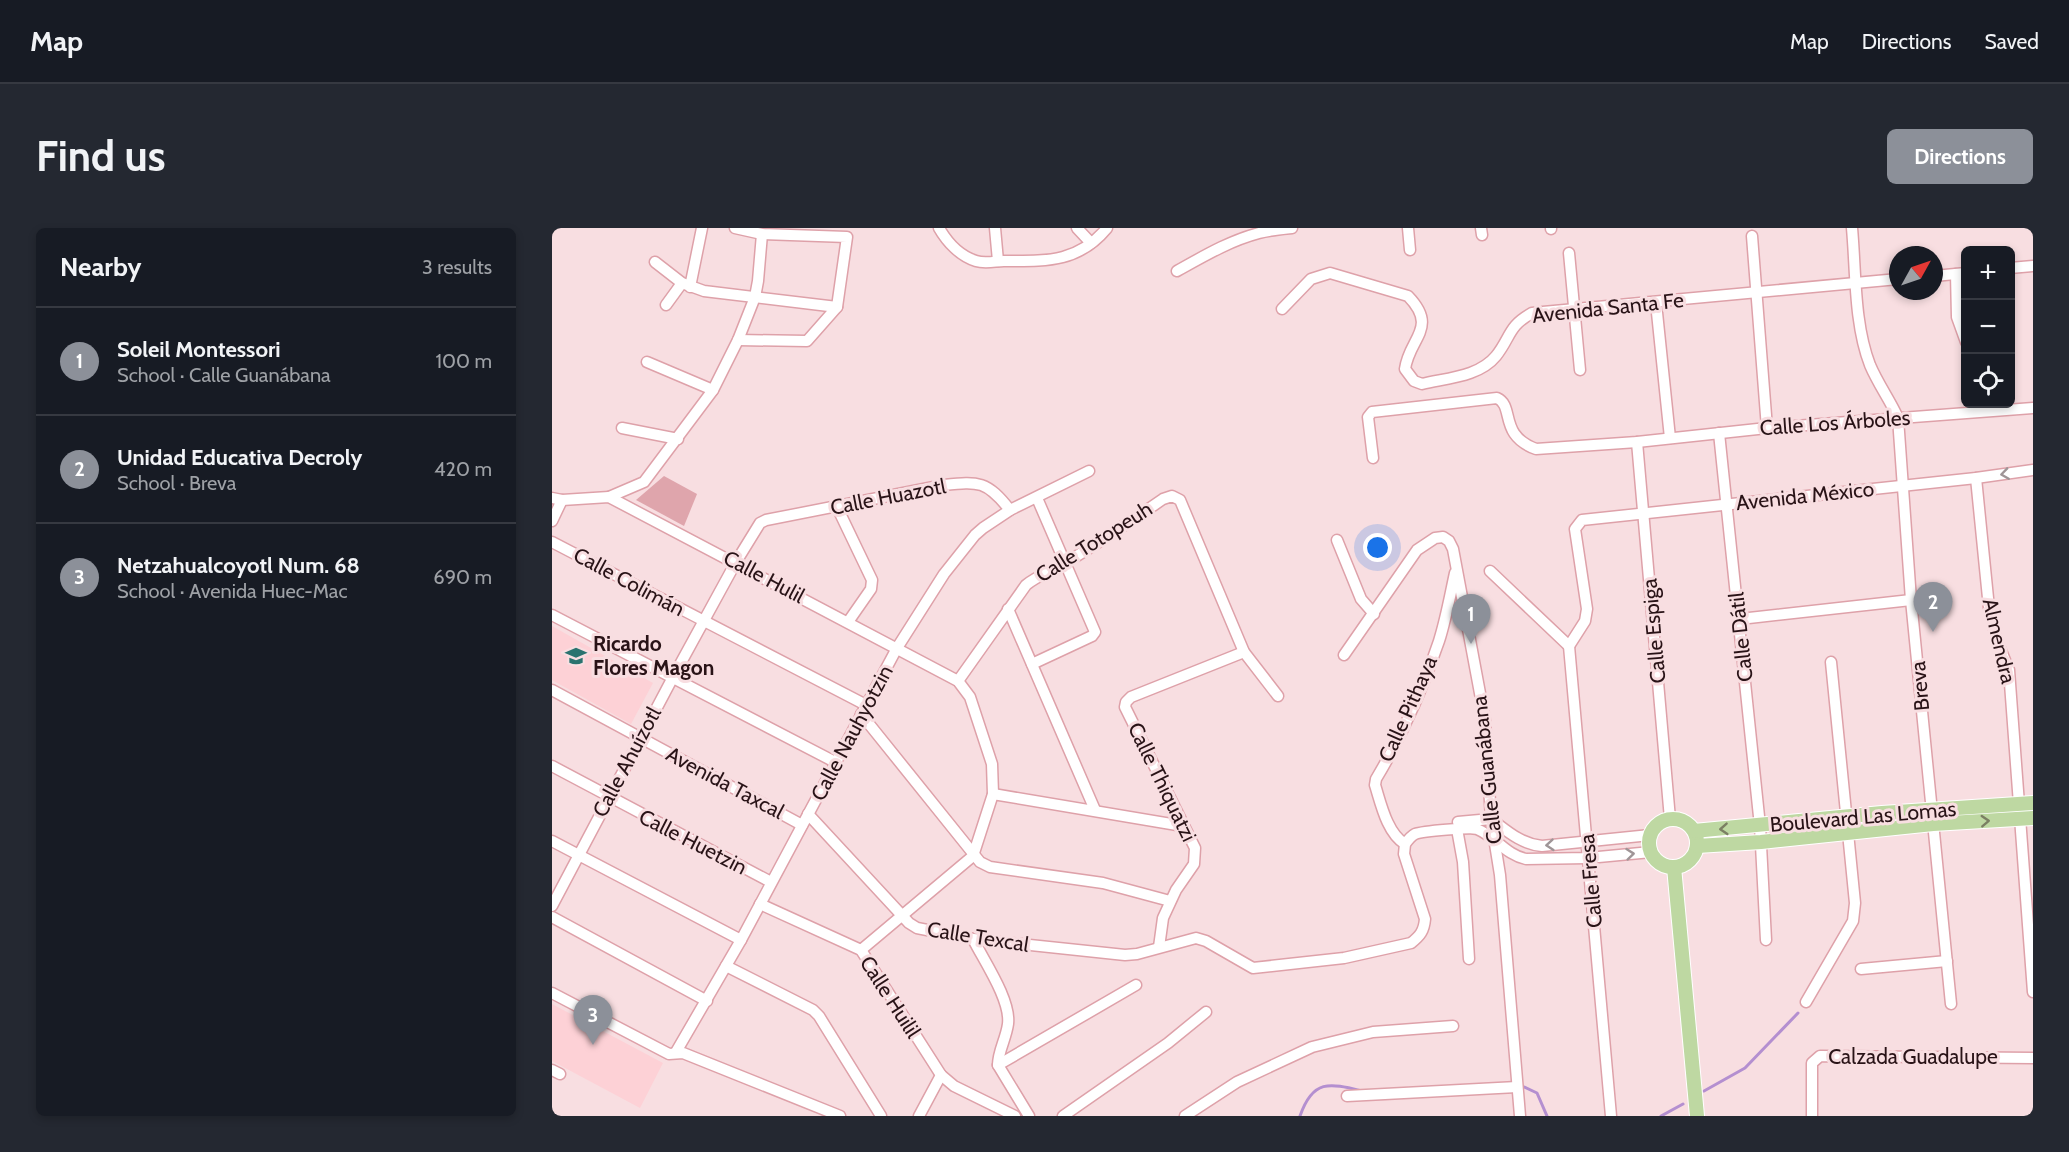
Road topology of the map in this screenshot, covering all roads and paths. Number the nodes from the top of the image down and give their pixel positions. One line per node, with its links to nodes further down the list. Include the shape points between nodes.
1 (702, 228): 25 (street)
2 (735, 228): 11 (street)
3 (939, 228): 16 (street, via 958,252 978,262)
4 (995, 228): 16 (street)
5 (1077, 228): 13 (street)
6 (1107, 228): 13 (street)
7 (1293, 228): 10 (street)
8 (1408, 228): 14 (street)
9 (1852, 228): 24 (street)
10 (1261, 230): 20 (street, via 1217,248)
11 (762, 234): 27 (street); 30 (street, via 847,237)
12 (1752, 236): 26 (street)
13 (1091, 243): 16 (street, via 1073,256)
14 (1410, 249)
15 (1569, 253): 32 (street)
16 (998, 261)
17 (655, 262): 25 (street)
18 (2033, 266): 19 (street)
19 (2015, 268)
20 (1177, 271)
21 (1961, 273): 22 (street); 33 (street, via 1957,317)
22 (1943, 275)
23 (1889, 280): 24 (street, Avenida Santa Fe)
24 (1857, 283): 26 (street, Avenida Santa Fe); 41 (street, via 1863,342 1870,365)
25 (686, 285): 27 (street); 29 (street)
26 (1757, 292): 28 (street, Avenida Santa Fe); 43 (street)
27 (755, 297): 30 (street); 34 (street)
28 (1656, 303): 32 (street, Avenida Santa Fe); 45 (street)
29 (666, 305)
30 (837, 307): 34 (street, via 807,341)
31 (1282, 309): 32 (street, Avenida Santa Fe, via 1311,279 1330,273 1408,296 1417,306 1422,331 1406,361 1406,369 1414,381 1422,384 1478,370 1496,357 1518,321 1532,313)
32 (1574, 310): 36 (street)
33 (1961, 330)
34 (738, 340): 37 (street)
35 (647, 362): 37 (street)
36 (1580, 370)
37 (712, 390): 46 (street)
38 (1971, 408): 41 (street, Calle Los Árboles)
39 (2015, 408): 40 (street, Calle Los Árboles)
40 (2033, 408)
41 (1898, 418): 43 (street, Calle Los Árboles); 52 (street, Breva)
42 (622, 428): 46 (street)
43 (1767, 428): 44 (street, Calle Los Árboles)
44 (1719, 433): 45 (street, Calle Los Árboles); 56 (street, Calle Dátil)
45 (1670, 438): 47 (street, Calle Los Árboles)
46 (678, 439): 53 (street, via 644,482)
47 (1637, 442): 48 (street, Calle Los Árboles, via 1536,449 1516,438 1504,404 1497,398 1372,412 1368,417); 59 (street, Calle Espiga)
48 (1373, 458)
49 (2033, 470): 51 (street, Avenida México, one-way to 51)
50 (1089, 471): 54 (street, Calle Nauhyotzin)
51 (1976, 478): 52 (street, Avenida México); 94 (street, Almendra, via 1989,608 2009,670)
52 (1902, 486): 56 (street, Avenida México); 68 (street, Breva)
53 (609, 497): 55 (street); 64 (street, Calle Hulil)
54 (1037, 498): 58 (street, Calle Nauhyotzin); 65 (street)
55 (557, 499): 60 (street)
56 (1727, 504): 59 (street, Avenida México); 72 (street, Calle Dátil)
57 (837, 507): 58 (street, Calle Huazotl, via 966,482 990,489); 61 (street, Calle Huazotl, via 766,519); 74 (street, via 872,580 871,589)
58 (1010, 510): 76 (street, Calle Nauhyotzin, via 975,535 944,574)
59 (1643, 512): 75 (street, Avenida México, via 1578,523 1575,529 1587,609 1585,621); 98 (street, Calle Espiga)
60 (552, 521)
61 (758, 525): 64 (street, Calle Ahuízotl)
62 (1337, 540): 70 (street, via 1361,599)
63 (552, 542): 73 (street, Calle Colimán)
64 (736, 562): 73 (street, Calle Ahuízotl); 74 (street, Calle Hulil)
65 (1065, 563): 69 (street, Calle Totopeuh, via 1033,579); 77 (street, Calle Totopeuh, via 1172,496 1180,500); 80 (street, via 1094,635)
66 (1456, 567): 70 (street, Calle Guanábana, via 1449,541 1443,537 1426,542 1401,571); 97 (street, Calle Guanábana, via 1485,720); 111 (street, Calle Pithaya, via 1439,639 1422,685 1400,738 1376,779 1390,826)
67 (1491, 571): 75 (street)
68 (1911, 600): 72 (street); 95 (street, Breva)
69 (1008, 609): 80 (street); 82 (street, Calle Totopeuh)
70 (1374, 614): 78 (street, Calle Guanábana)
71 (552, 615): 81 (street)
72 (1740, 619): 101 (street, Calle Dátil)
73 (703, 621): 81 (street, Calle Ahuízotl); 85 (street, Calle Colimán)
74 (848, 622): 76 (street, Calle Hulil)
75 (1569, 646): 109 (street, Calle Fresa)
76 (897, 648): 82 (street, Calle Hulil); 85 (street, Calle Nauhyotzin)
77 (1245, 652): 84 (street); 100 (street, Calle Thiquatzi, via 1126,702)
78 (1344, 655)
79 (1831, 662): 96 (street)
80 (1032, 664): 92 (street)
81 (672, 679): 86 (street, Calle Ahuízotl); 87 (street)
82 (958, 681): 89 (street, via 970,697 992,764)
83 (552, 690): 86 (street, Avenida Taxcal)
84 (1278, 696)
85 (863, 709): 87 (street, Calle Nauhyotzin); 115 (street)
86 (640, 738): 90 (street, Calle Ahuízotl); 99 (street, Avenida Taxcal)
87 (835, 762): 93 (street, Calle Nauhyotzin)
88 (552, 766): 90 (street, Calle Huetzin)
89 (993, 794): 92 (street); 115 (street)
90 (608, 797): 114 (street, Calle Ahuízotl); 120 (street, Calle Huetzin)
91 (2033, 803): 94 (main road, Boulevard Las Lomas)
92 (1095, 810): 100 (street)
93 (808, 814): 99 (street, Calle Nauhyotzin); 124 (street, Calle Texcal)
94 (2024, 814): 95 (main road, Boulevard Las Lomas); 136 (street, Almendra)
95 (1932, 817): 96 (main road, Boulevard Las Lomas); 105 (main road, Boulevard Las Lomas); 132 (street, Breva)
96 (1847, 818): 101 (main road, Boulevard Las Lomas); 105 (street)
97 (1491, 819): 103 (street, via 1452,824); 107 (street, Calle Guanábana); 109 (street, one-way to 97, via 1531,845)
98 (1670, 819): 104 (main road, via 1688,824); 106 (main road, via 1661,822)
99 (802, 825): 120 (street, Calle Nauhyotzin)
100 (1183, 826): 121 (street, Calle Thiquatzi, via 1195,848 1194,864)
101 (1760, 826): 104 (main road, Boulevard Las Lomas, one-way to 104); 110 (street, Calle Dátil)
102 (1457, 829): 103 (street); 107 (street, via 1475,828); 131 (street)
103 (1437, 831): 111 (street, via 1416,834)
104 (1694, 831): 112 (main road)
105 (1848, 832): 110 (main road, Boulevard Las Lomas); 139 (street, via 1856,903 1853,921)
106 (1650, 835): 109 (street); 113 (main road)
107 (1494, 840): 116 (street); 119 (street, Calle Guanábana)
108 (552, 841): 114 (street)
109 (1587, 841): 117 (street, Calle Fresa)
110 (1761, 842): 112 (main road, Boulevard Las Lomas); 128 (street, Calle Dátil)
111 (1405, 844): 129 (street, Calle Texcal, via 1404,854 1425,919 1424,928 1411,943 1344,958 1260,968 1253,968 1200,939)
112 (1697, 846): 118 (main road, via 1689,860)
113 (1651, 852): 117 (street, one-way to 113); 118 (main road, via 1656,860)
114 (579, 855): 123 (street, Calle Ahuízotl); 127 (street)
115 (974, 856): 121 (street, via 990,867 1103,883); 124 (street)
116 (1517, 857): 117 (street); 119 (street)
117 (1588, 858): 157 (street, Calle Fresa)
118 (1674, 867): 158 (main road)
119 (1500, 875): 147 (street, Calle Guanábana)
120 (771, 882): 122 (street, Calle Nauhyotzin)
121 (1170, 901): 129 (street, Calle Thiquatzi, via 1161,922)
122 (760, 904): 127 (street, Calle Nauhyotzin); 130 (street, Calle Huilil)
123 (552, 906)
124 (903, 915): 126 (street, Calle Texcal, via 917,928); 130 (street)
125 (552, 917): 138 (street)
126 (973, 939): 129 (street, Calle Texcal, via 1125,955); 145 (street, via 1006,1004 1008,1022)
127 (741, 940): 133 (street, Calle Nauhyotzin)
128 (1766, 940)
129 (1159, 947)
130 (861, 950): 146 (street, Calle Huilil)
131 (1469, 959)
132 (1947, 961): 134 (street); 140 (street, Breva)
133 (726, 966): 138 (street, Calle Nauhyotzin); 150 (street, via 813,1010)
134 (1861, 969)
135 (1136, 985): 145 (street)
136 (2033, 992)
137 (552, 993): 143 (street, via 669,1054)
138 (707, 1001): 143 (street, Calle Nauhyotzin)
139 (1806, 1002)
140 (1951, 1004)
141 (1206, 1011): 154 (street, via 1168,1043)
142 (1454, 1026): 155 (street, via 1373,1032 1312,1047 1237,1082)
143 (676, 1052): 149 (street)
144 (2033, 1058): 159 (street, Calzada Guadalupe, via 1820,1056 1812,1063)
145 (998, 1065): 153 (street)
146 (941, 1075): 151 (street); 152 (street, via 954,1086)
147 (1517, 1087): 148 (street); 156 (street, Calle Guanábana)
148 (1347, 1096)
149 (840, 1116)
150 (881, 1116)
151 (920, 1116)
152 (1015, 1116)
153 (1029, 1116)
154 (1063, 1116)
155 (1185, 1116)
156 (1520, 1116)
157 (1611, 1116)
158 (1697, 1116)
159 (1812, 1116)

